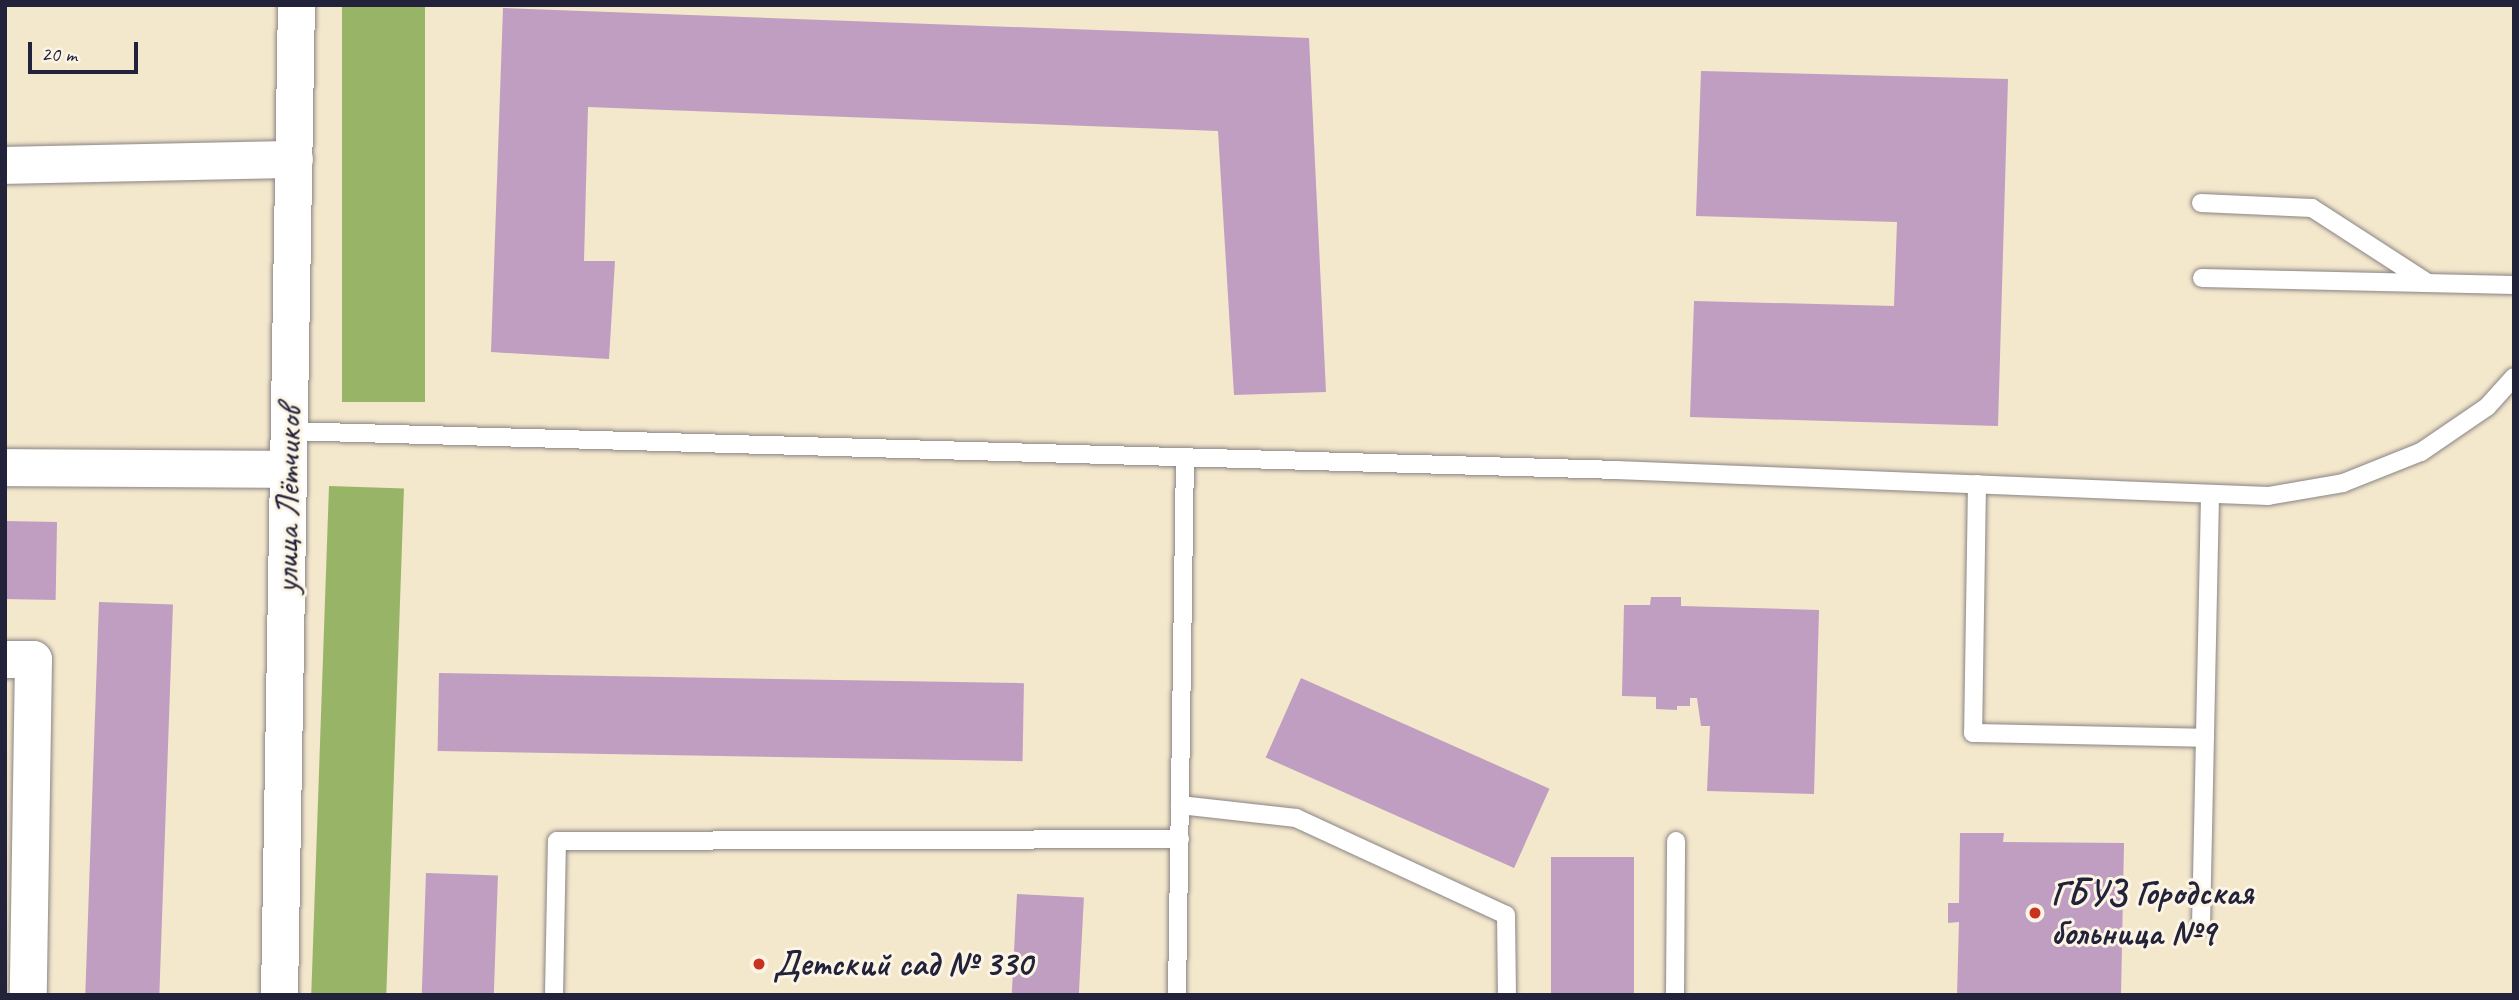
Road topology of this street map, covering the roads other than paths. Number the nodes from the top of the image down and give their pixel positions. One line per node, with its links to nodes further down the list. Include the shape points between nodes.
1 (296, 5): 2 (street, улица Лётчиков)
2 (294, 159): 3 (street); 9 (street, улица Лётчиков)
3 (5, 165)
4 (2201, 204): 6 (lane, via 2312,208)
5 (2202, 278): 6 (lane)
6 (2428, 283): 7 (lane)
7 (2514, 285)
8 (2514, 377): 14 (lane, via 2487,407 2421,452 2343,483 2267,496)
9 (289, 430): 10 (lane); 12 (street, улица Лётчиков)
10 (1185, 457): 13 (lane); 17 (lane)
11 (5, 467): 12 (street)
12 (288, 469): 22 (street, улица Лётчиков)
13 (1977, 484): 14 (lane); 16 (lane, via 1973,733)
14 (2210, 494): 16 (lane)
15 (5, 659): 21 (street, via 33,659)
16 (2205, 738): 20 (lane)
17 (1180, 805): 18 (lane); 25 (lane, via 1296,818 1506,915)
18 (1180, 839): 23 (lane, via 558,841); 24 (lane)
19 (1676, 841): 26 (lane)
20 (2201, 926)
21 (27, 995)
22 (279, 995)
23 (554, 995)
24 (1177, 995)
25 (1507, 995)
26 (1675, 995)

